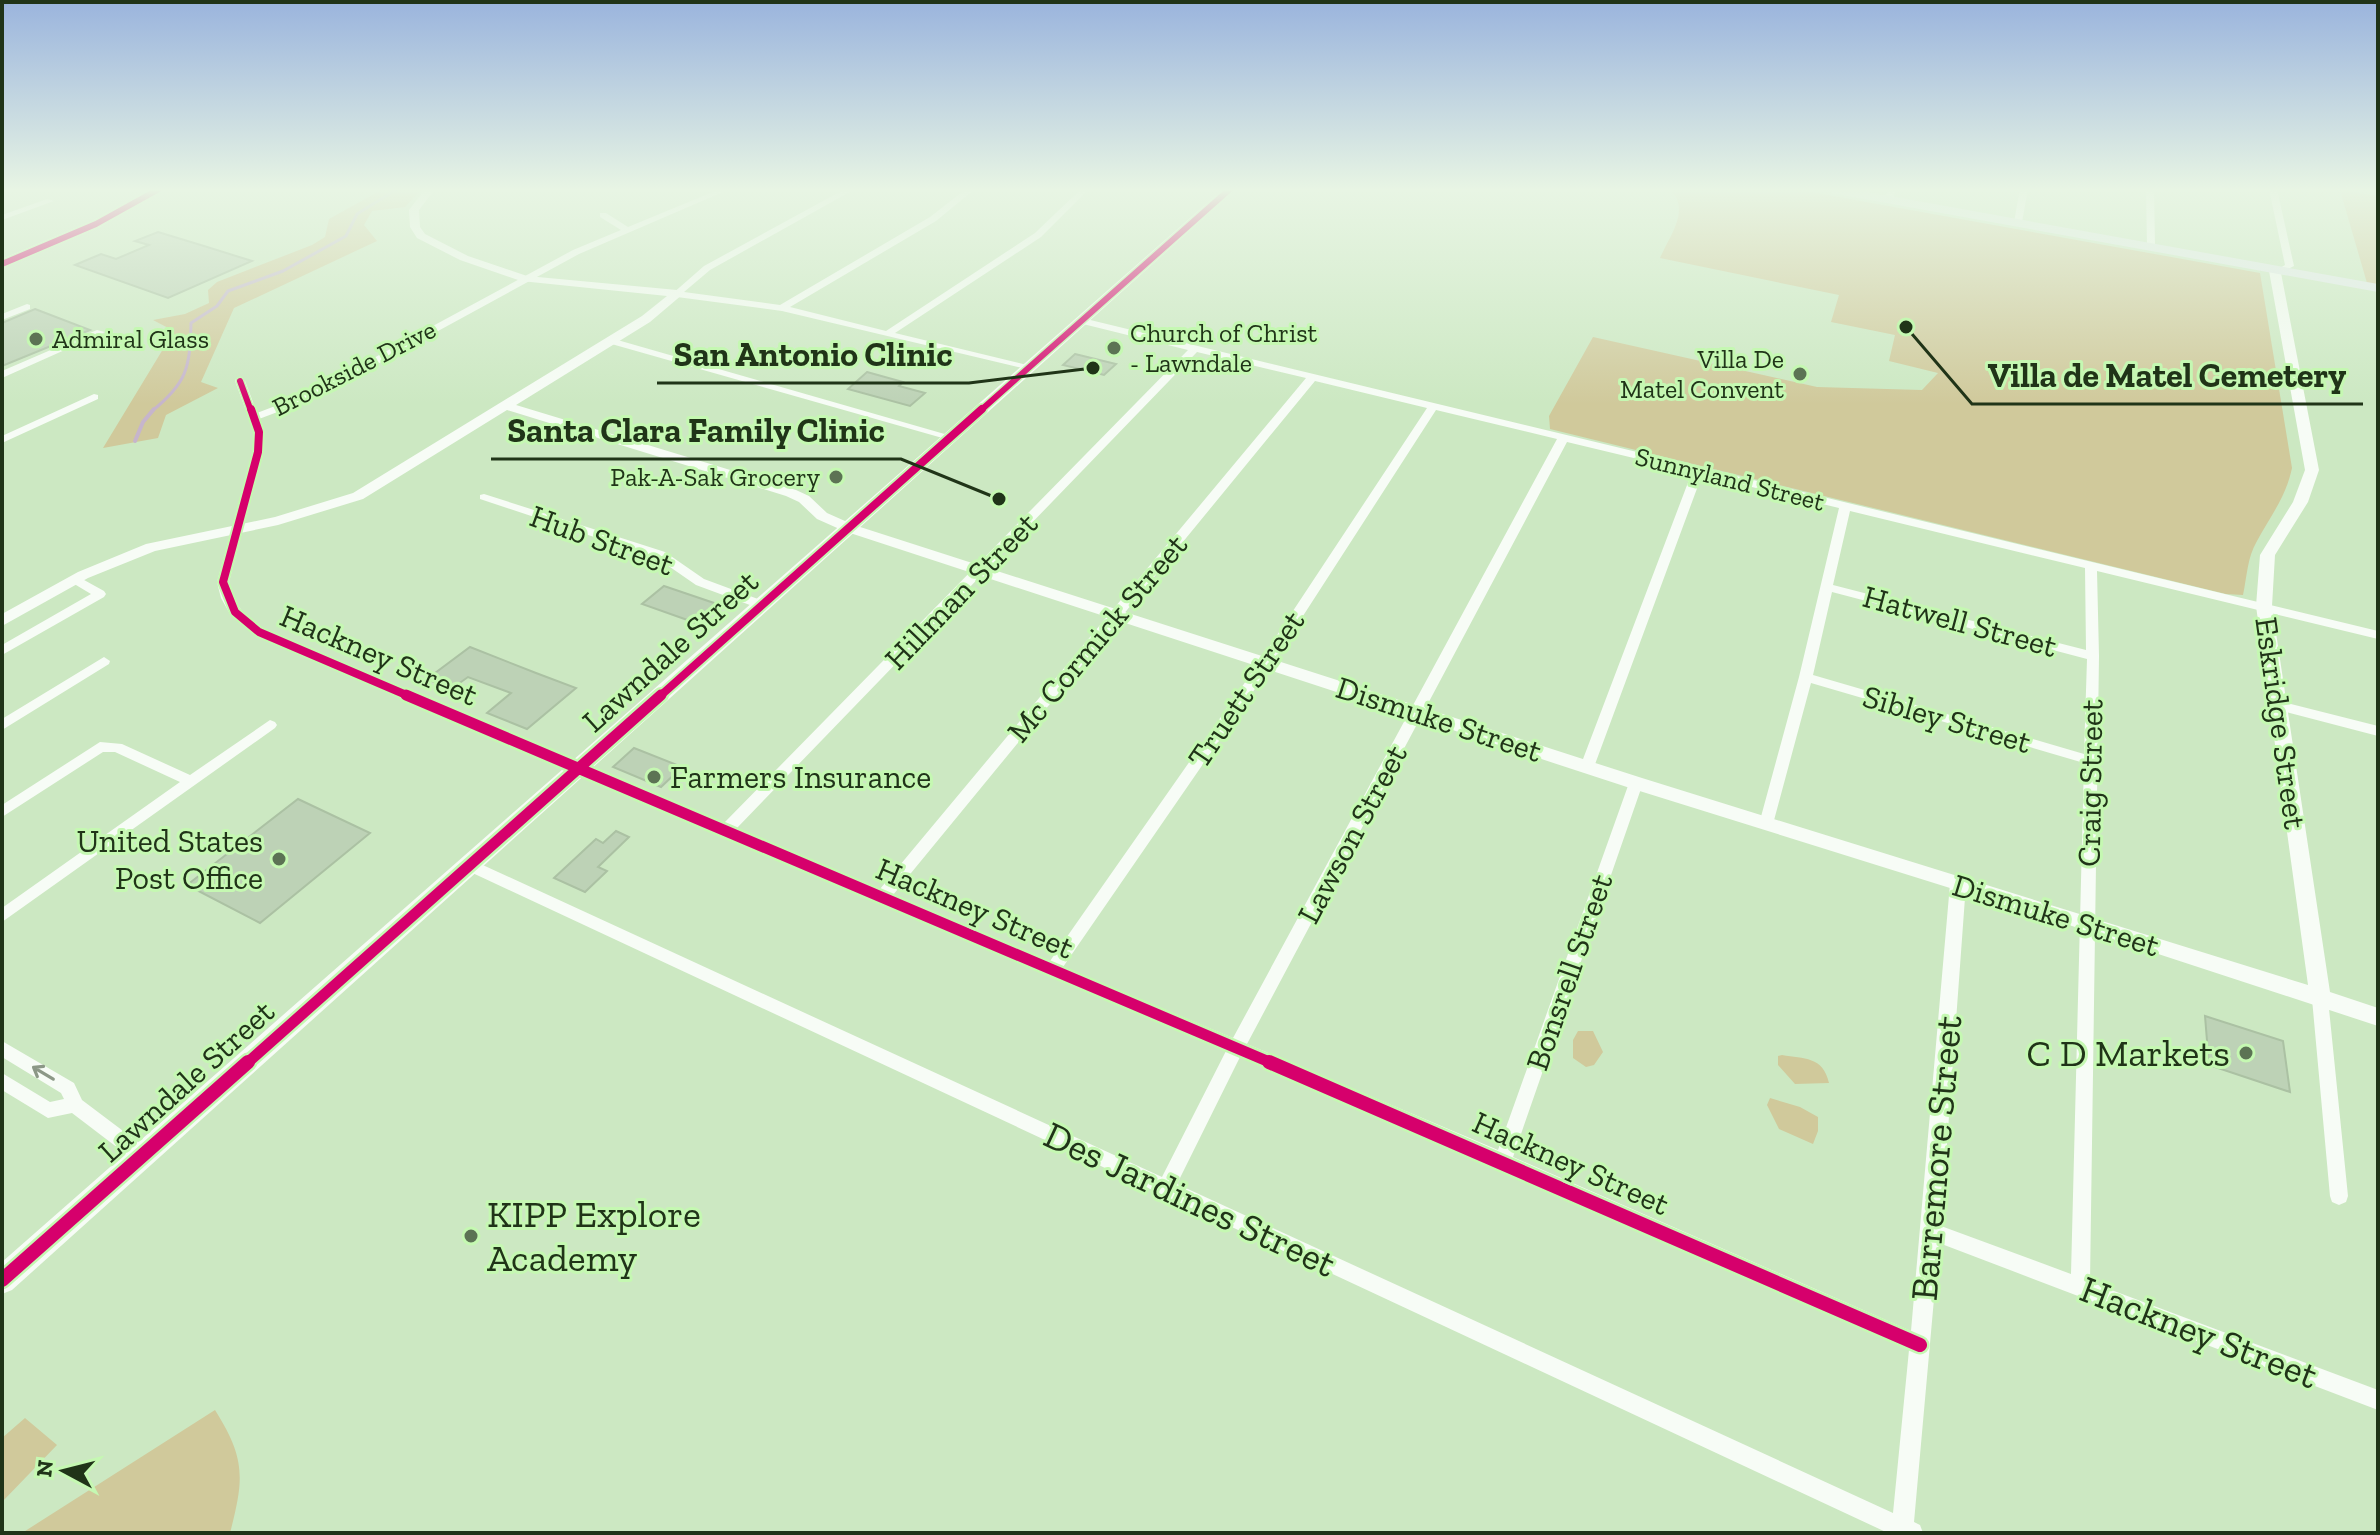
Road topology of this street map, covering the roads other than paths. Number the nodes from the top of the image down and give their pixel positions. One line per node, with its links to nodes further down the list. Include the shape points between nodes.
1 (472, 261): 10 (street)
2 (563, 261): 10 (street, Brookside Drive)
3 (720, 261): 12 (street)
4 (862, 261): 14 (street)
5 (999, 261): 18 (street)
6 (1150, 261): 16 (main road, Lawndale Street)
7 (2234, 261): 9 (main road)
8 (2289, 261): 9 (street, via 2290,266)
9 (2282, 269): 11 (main road); 42 (street, Eskridge Street, via 2275,271 2312,470 2295,513 2268,551)
10 (525, 279): 12 (street); 28 (street, Brookside Drive, via 313,395)
11 (2378, 288)
12 (677, 294): 14 (street); 19 (street)
13 (27, 307): 15 (street)
14 (782, 308): 18 (street)
15 (2, 317)
16 (1082, 321): 20 (street, Sunnyland Street); 21 (main road, Lawndale Street)
17 (100, 332): 22 (street)
18 (890, 332): 21 (street)
19 (611, 341): 26 (street); 29 (street)
20 (1195, 348): 23 (street, Sunnyland Street); 38 (street, Hillman Street)
21 (1028, 368): 29 (main road, Lawndale Street)
22 (2, 375)
23 (1312, 378): 27 (street, Sunnyland Street); 43 (street, Mc Cormick Street)
24 (240, 381): 28 (street, Hackney Street)
25 (94, 397): 31 (street)
26 (507, 406): 35 (street, via 358,496 310,513); 36 (street, Dismuke Street, via 791,493)
27 (1433, 406): 30 (street, Sunnyland Street); 49 (street, Truett Street)
28 (253, 418): 35 (street, Hackney Street, via 258,452)
29 (950, 437): 36 (main road, Lawndale Street)
30 (1563, 439): 32 (street, Sunnyland Street); 52 (street, Lawson Street)
31 (2, 440)
32 (1698, 471): 34 (street, Sunnyland Street); 57 (street)
33 (484, 497): 41 (street, Hub Street, via 661,555 700,582)
34 (1845, 508): 37 (street, Sunnyland Street); 40 (street)
35 (238, 528): 39 (street, via 151,547); 58 (street, Hackney Street, via 223,582 226,597 245,624)
36 (849, 528): 38 (street, Dismuke Street); 41 (main road, Lawndale Street)
37 (2091, 567): 42 (street, Sunnyland Street); 47 (street, Craig Street)
38 (982, 570): 43 (street, Dismuke Street); 63 (street, Hillman Street)
39 (75, 579): 44 (street); 46 (street, via 100,594)
40 (1827, 587): 47 (street, Hatwell Street); 50 (street)
41 (762, 605): 58 (main road, Lawndale Street)
42 (2264, 606): 45 (street, Sunnyland Street); 51 (street, Eskridge Street)
43 (1118, 613): 49 (street, Dismuke Street); 66 (street, Mc Cormick Street)
44 (2, 621)
45 (2378, 635)
46 (2, 651)
47 (2093, 656): 56 (street, Craig Street)
48 (104, 661): 53 (street)
49 (1265, 664): 52 (street, Dismuke Street); 69 (street, Truett Street)
50 (1806, 677): 56 (street, Sibley Street); 62 (street)
51 (2279, 706): 55 (street); 70 (street, Eskridge Street)
52 (1418, 711): 57 (street, Dismuke Street); 73 (street, Lawson Street)
53 (2, 725)
54 (270, 725): 59 (street)
55 (2378, 731)
56 (2089, 760): 68 (street, Craig Street)
57 (1587, 767): 60 (street, Dismuke Street)
58 (577, 768): 63 (street, Hackney Street); 64 (main road, Lawndale Street)
59 (191, 781): 61 (street, via 117,747 100,747); 67 (street)
60 (1636, 783): 62 (street, Dismuke Street); 77 (street, Bonsrell Street)
61 (2, 812)
62 (1766, 824): 65 (street, Dismuke Street)
63 (725, 831): 66 (street, Hackney Street)
64 (469, 865): 76 (main road, Lawndale Street); 78 (street, Des Jardines Street)
65 (1958, 884): 68 (street, Dismuke Street); 80 (street, Barremore Street)
66 (882, 897): 69 (street, Hackney Street)
67 (2, 916)
68 (2088, 923): 70 (street, Dismuke Street); 82 (street, Craig Street)
69 (1053, 969): 73 (street, Hackney Street)
70 (2320, 999): 71 (street, Dismuke Street); 79 (street, Eskridge Street)
71 (2378, 1017)
72 (2, 1048): 75 (street, one-way to 72, via 68,1088)
73 (1236, 1049): 77 (street, Hackney Street); 78 (street, Lawson Street)
74 (2, 1081): 75 (street, via 48,1110)
75 (75, 1105): 76 (street)
76 (141, 1155): 81 (main road, Lawndale Street)
77 (1503, 1161): 83 (street, Hackney Street)
78 (1166, 1188): 85 (street, Des Jardines Street)
79 (2339, 1196)
80 (1931, 1231): 82 (street, Hackney Street); 83 (street, Barremore Street)
81 (2, 1280)
82 (2080, 1287): 84 (street, Hackney Street)
83 (1920, 1345): 85 (street, Barremore Street)
84 (2378, 1400)
85 (1907, 1531)

